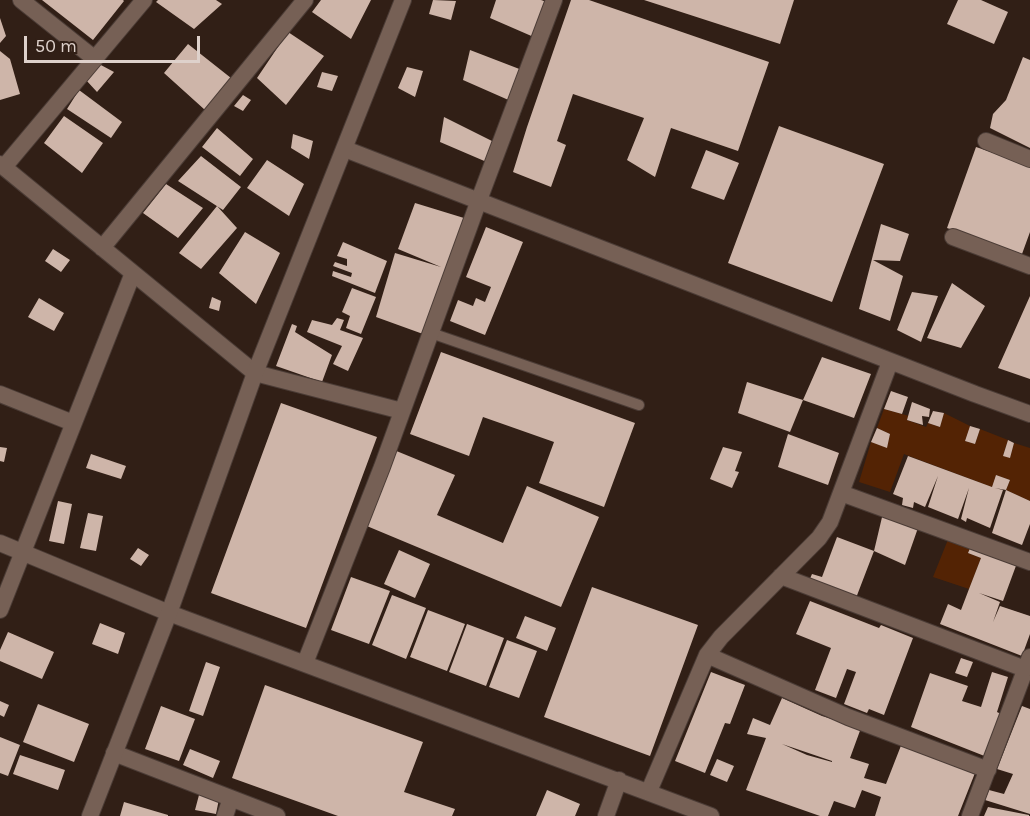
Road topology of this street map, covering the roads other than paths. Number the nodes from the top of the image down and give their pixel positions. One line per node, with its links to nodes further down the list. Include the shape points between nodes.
1 (21, 0): 6 (street)
2 (144, 0): 6 (street)
3 (305, 0): 13 (street)
4 (403, 0): 8 (street)
5 (554, 0): 11 (street)
6 (94, 59): 10 (street)
7 (986, 141): 9 (street)
8 (345, 150): 11 (street); 18 (street)
9 (1030, 159)
10 (2, 166): 13 (street)
11 (479, 200): 16 (street); 17 (street)
12 (953, 237): 14 (street)
13 (102, 248): 15 (street)
14 (1030, 266)
15 (133, 273): 18 (street); 23 (street)
16 (431, 333): 20 (lane); 21 (street)
17 (890, 362): 22 (street); 24 (street)
18 (255, 373): 21 (street); 30 (street)
19 (0, 394): 23 (street)
20 (639, 405)
21 (402, 411): 32 (street)
22 (1030, 414)
23 (74, 423): 26 (street)
24 (841, 494): 27 (street); 28 (street, via 819,538)
25 (0, 543): 26 (street)
26 (22, 552): 29 (street); 30 (street)
27 (1030, 562)
28 (781, 576): 31 (street); 33 (street)
29 (0, 610)
30 (169, 613): 32 (street); 34 (street)
31 (707, 655): 35 (street, via 848,717); 37 (street)
32 (305, 663): 36 (street)
33 (1028, 663): 35 (street)
34 (114, 753): 38 (street); 39 (street)
35 (988, 770): 44 (street)
36 (619, 780): 37 (street); 42 (street)
37 (649, 791): 43 (street)
38 (231, 798): 40 (street); 41 (street)
39 (90, 816)
40 (225, 816)
41 (277, 816)
42 (606, 816)
43 (711, 816)
44 (970, 816)

